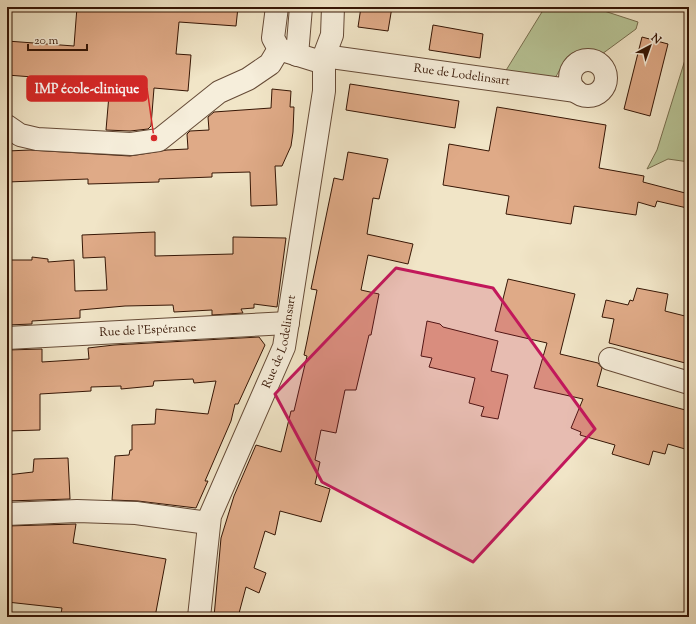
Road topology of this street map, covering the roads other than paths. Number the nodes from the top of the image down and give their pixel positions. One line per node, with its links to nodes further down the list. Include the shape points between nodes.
1 (277, 7): 4 (street, via 273,38)
2 (301, 7): 4 (street)
3 (333, 7): 5 (street, Rue de Lodelinsart, via 332,35)
4 (288, 52): 5 (street); 7 (street, via 248,80 219,92 159,140 131,144 37,139 20,135)
5 (324, 59): 6 (street, Rue de Lodelinsart); 8 (street, Rue de Lodelinsart, via 324,91)
6 (576, 91)
7 (7, 126)
8 (288, 323): 9 (street, Rue de l'Espérance); 13 (street, Rue de Lodelinsart, via 284,347)
9 (7, 338)
10 (610, 359): 11 (street)
11 (689, 383)
12 (7, 514): 13 (street, via 77,511 136,513)
13 (208, 523): 14 (street, Rue de Lodelinsart)
14 (199, 617)

